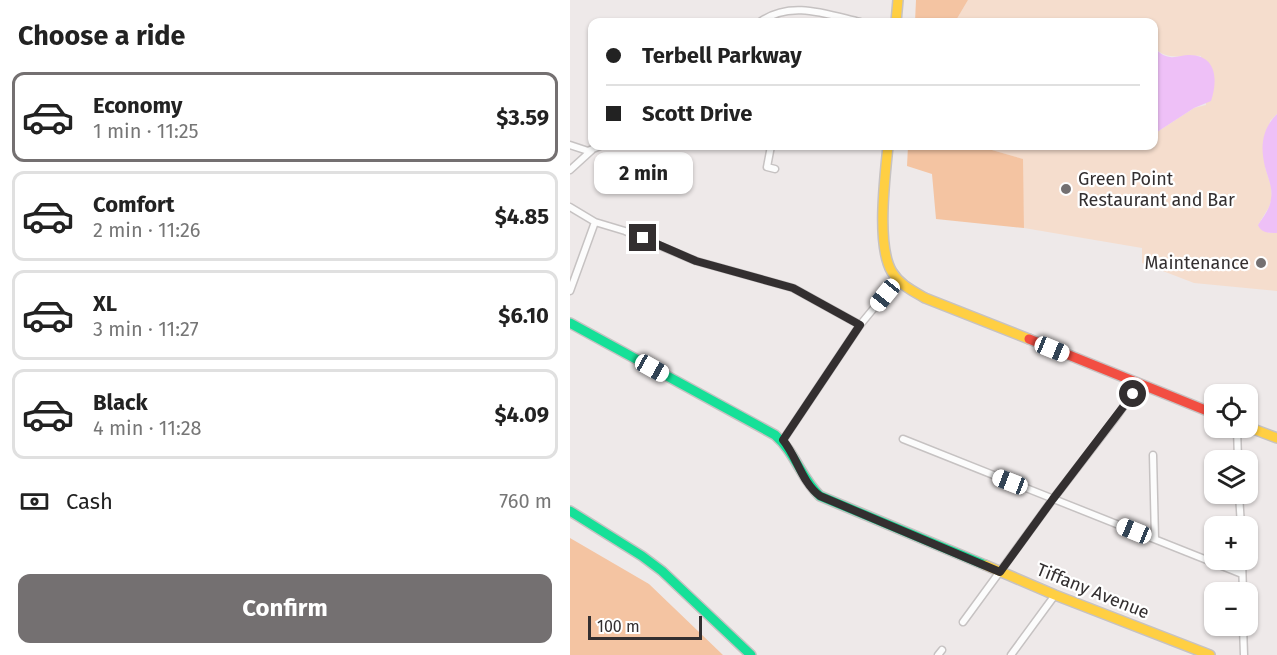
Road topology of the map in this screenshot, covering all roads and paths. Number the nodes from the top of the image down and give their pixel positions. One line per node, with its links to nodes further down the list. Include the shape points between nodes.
1 (898, 0): 4 (street)
2 (768, 18): 3 (street, via 782,11 802,9)
3 (842, 18)
4 (896, 18)
5 (570, 145): 6 (street)
6 (592, 150): 10 (street)
7 (770, 150): 9 (street, via 767,167)
8 (888, 150): 13 (street, via 882,246)
9 (775, 169)
10 (570, 170)
11 (570, 207): 12 (street)
12 (595, 222): 14 (street); 16 (street, via 696,261 786,285)
13 (897, 280): 16 (street); 17 (street, via 925,298)
14 (570, 291)
15 (570, 323): 22 (street, Tiffany Avenue)
16 (860, 325): 22 (street)
17 (1139, 384): 18 (street); 24 (street)
18 (1204, 410)
19 (1258, 431): 20 (street)
20 (1277, 438)
21 (903, 439): 24 (street)
22 (783, 440): 28 (street, Tiffany Avenue, via 810,487 820,496)
23 (1153, 455): 26 (street)
24 (1053, 499): 26 (street); 28 (street)
25 (570, 511): 34 (street, via 642,556)
26 (1155, 539): 29 (street)
27 (1242, 570): 29 (street)
28 (1000, 572): 31 (street, Tiffany Avenue); 32 (street)
29 (1242, 574): 30 (street)
30 (1242, 582)
31 (1055, 595): 35 (street); 36 (street, Tiffany Avenue)
32 (963, 622)
33 (1244, 636): 37 (street)
34 (751, 655)
35 (1011, 655)
36 (1210, 655)
37 (1244, 655)

